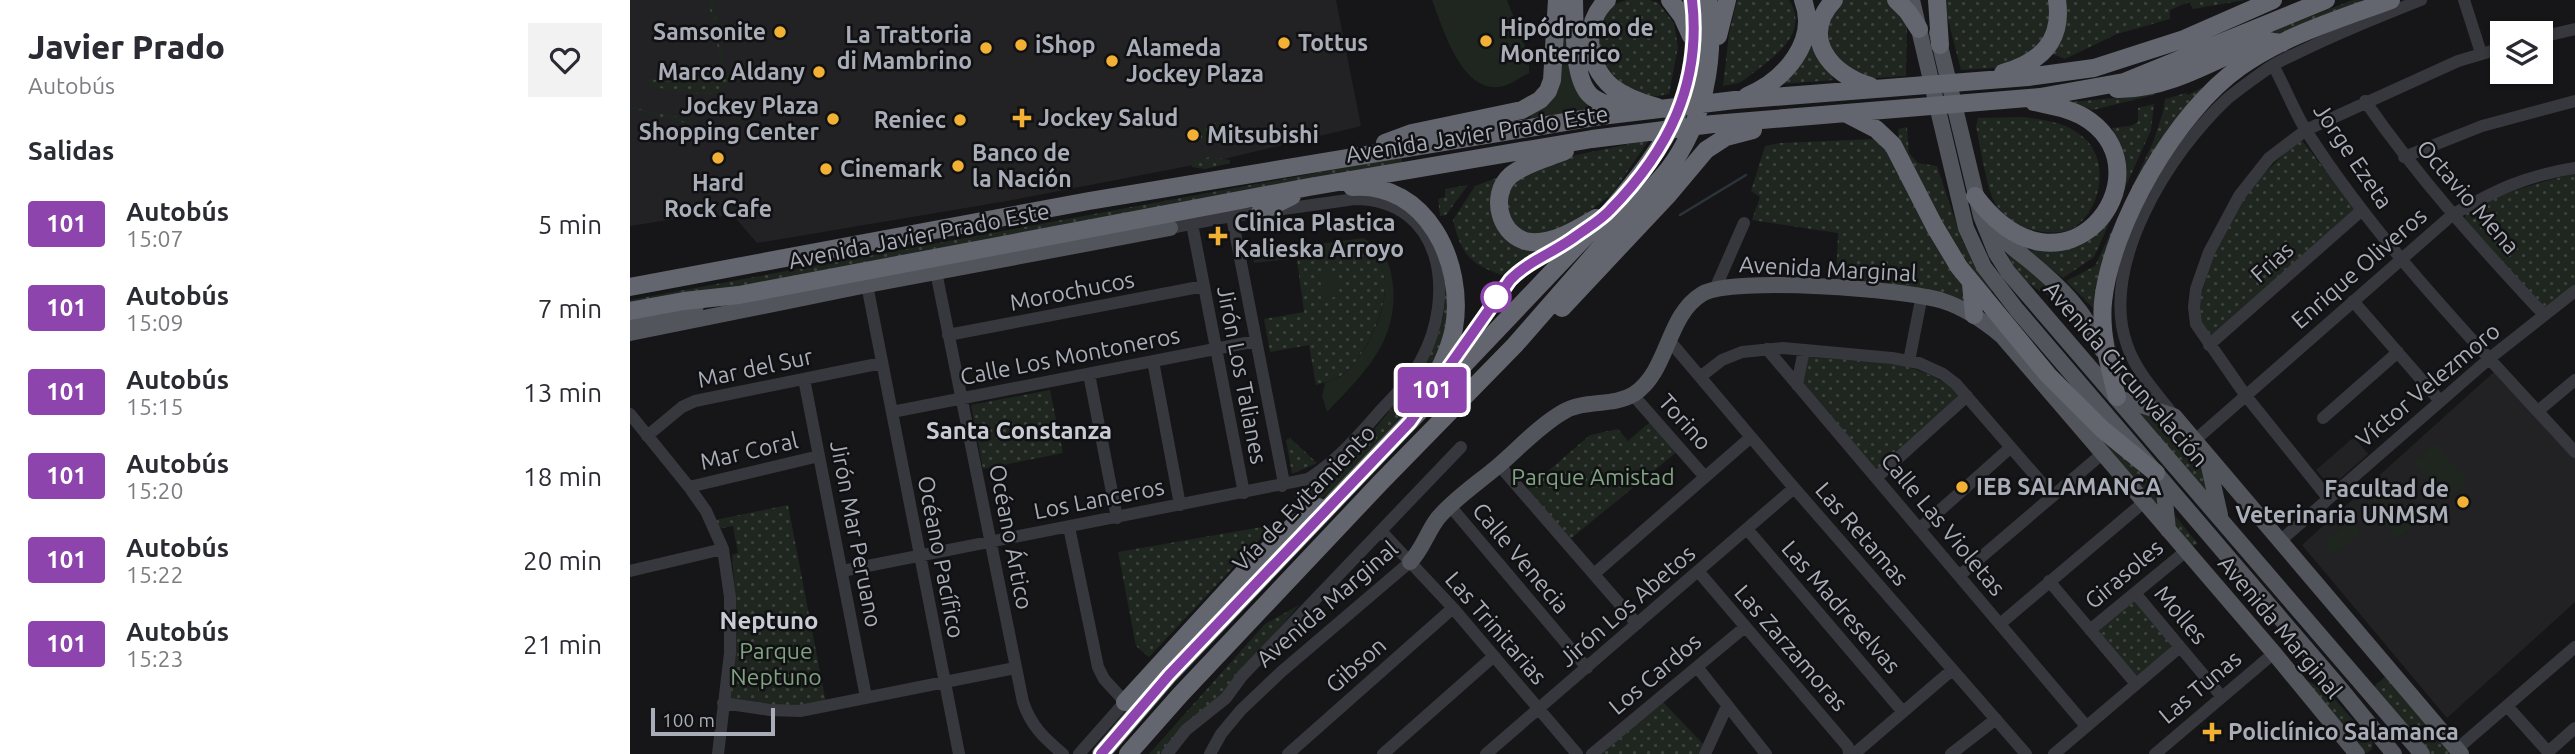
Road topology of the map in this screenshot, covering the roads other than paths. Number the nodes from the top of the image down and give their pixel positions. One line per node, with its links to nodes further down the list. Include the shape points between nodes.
1 (1557, 0): 45 (highway, via 1553,74 1540,100 1516,113 1412,133)
2 (1574, 0): 40 (highway, via 1583,85 1599,101)
3 (1607, 0): 39 (highway, via 1591,29 1591,50 1598,69 1619,92)
4 (1670, 0): 26 (highway, via 1682,16)
5 (1692, 0): 26 (highway)
6 (1708, 0): 31 (highway, via 1711,42)
7 (1727, 0): 31 (highway)
8 (1802, 0): 36 (highway, via 1807,25 1797,55 1768,85)
9 (1834, 0): 33 (highway, via 1821,23 1825,57 1849,78)
10 (1896, 0): 20 (highway)
11 (1912, 0): 20 (main road, Avenida Circunvalación)
12 (1930, 0): 27 (main road, Avenida Circunvalación)
13 (1937, 0): 27 (highway)
14 (2057, 0): 32 (highway, via 2056,30 2041,54 2016,69)
15 (2273, 0): 32 (highway, Avenida Javier Prado Este, via 2111,65)
16 (2326, 0): 34 (highway, Avenida Javier Prado Este, via 2124,82)
17 (2391, 0): 23 (highway)
18 (2421, 0): 22 (street)
19 (2464, 0): 29 (street)
20 (1919, 29): 122 (main road, Avenida Circunvalación, via 1966,228 1984,267)
21 (2575, 29): 24 (street)
22 (2340, 32): 23 (highway); 30 (street)
23 (2302, 33): 25 (highway)
24 (2553, 34)
25 (2282, 43): 34 (highway, via 2257,42 2148,88); 91 (highway, via 2240,67 2217,87 2170,142 2137,198 2115,246 2106,284 2103,331)
26 (1694, 48): 31 (highway)
27 (1941, 49): 49 (main road, Avenida Circunvalación)
28 (2490, 51): 29 (street)
29 (2481, 53): 37 (street)
30 (2273, 65): 43 (street, Jorge Ezeta); 108 (street, via 2228,98 2190,139 2163,181 2127,260 2121,291 2126,343 2135,364)
31 (1699, 77): 52 (highway, Vía de Evitamiento, via 1657,154); 81 (highway, Vía de Evitamiento, via 1694,123 1680,153)
32 (1975, 81): 33 (highway, Avenida Javier Prado Este)
33 (1884, 89): 36 (highway, Avenida Javier Prado Este)
34 (2094, 89): 35 (highway, Avenida Javier Prado Este)
35 (2021, 98): 41 (highway, Avenida Javier Prado Este); 49 (highway, via 2074,112 2104,134 2116,170 2108,208 2082,235 2047,243 2009,230)
36 (1735, 100): 39 (highway, Avenida Javier Prado Este)
37 (2365, 101): 43 (street); 46 (street, Octavio Mena)
38 (2575, 101): 46 (street, via 2482,126)
39 (1660, 108): 40 (highway, Avenida Javier Prado Este)
40 (1632, 112): 45 (highway, Avenida Javier Prado Este)
41 (1845, 113): 42 (highway, Avenida Javier Prado Este); 63 (highway, via 1876,129 1894,145 1942,240)
42 (1795, 118): 44 (highway, Avenida Javier Prado Este); 81 (highway, via 1733,134 1706,150 1569,301)
43 (2306, 130): 50 (street, Jorge Ezeta); 82 (street, via 2269,158 2239,196 2208,252 2194,307 2196,324)
44 (1592, 139): 48 (highway, Avenida Javier Prado Este); 52 (highway, via 1514,173 1502,188 1500,212 1511,233 1532,242 1558,237)
45 (1362, 154): 66 (highway, Avenida Javier Prado Este)
46 (2404, 157): 53 (street, Octavio Mena)
47 (2575, 168): 53 (street, Enrique Oliveros, via 2497,189)
48 (1308, 187): 51 (highway); 55 (highway, Avenida Javier Prado Este); 110 (highway, via 1365,186 1390,192 1417,208 1441,240 1454,285 1453,330 1443,361)
49 (1975, 196): 54 (main road, Avenida Circunvalación)
50 (2362, 210): 60 (street, Jorge Ezeta); 82 (street, Frias)
51 (1260, 212): 56 (street, Avenida Javier Prado Este); 124 (street, Avenida Javier Prado Este, via 1355,198 1388,204 1406,212 1422,228 1432,246 1438,275 1433,332 1412,375 1323,469)
52 (1609, 212): 110 (highway, Vía de Evitamiento)
53 (2452, 215): 60 (street, Enrique Oliveros); 75 (street, Octavio Mena)
54 (1981, 216): 91 (main road, via 2081,309); 101 (main road, Avenida Circunvalación, via 2008,272)
55 (1191, 217): 56 (street, Avenida Javier Prado Este); 58 (highway); 59 (highway, Avenida Javier Prado Este); 65 (street, Jirón Los Talianes)
56 (1232, 217): 80 (street)
57 (1744, 223): 67 (street)
58 (1170, 228): 61 (main road, Avenida Javier Prado Este)
59 (1013, 244): 61 (highway); 69 (highway, Avenida Javier Prado Este)
60 (2402, 258): 71 (street, Enrique Oliveros); 87 (street, Jorge Ezeta)
61 (992, 262): 62 (main road, Avenida Javier Prado Este)
62 (936, 272): 64 (main road, Avenida Javier Prado Este); 78 (street, Océano Ártico)
63 (1971, 284): 74 (highway); 93 (highway)
64 (867, 285): 77 (main road, Avenida Javier Prado Este); 90 (street, Océano Pacífico)
65 (1203, 286): 78 (street, Morochucos); 83 (street, Jirón Los Talianes)
66 (630, 287)
67 (1715, 289): 70 (main road, Avenida Marginal, via 1740,285 1824,287); 79 (main road, Avenida Marginal, via 1692,302)
68 (2575, 290): 75 (street, Víctor Velezmoro)
69 (739, 295): 72 (highway); 73 (main road, Avenida Javier Prado Este)
70 (1922, 295): 74 (main road, Avenida Marginal); 89 (street)
71 (2353, 301): 86 (street); 100 (street, Enrique Oliveros)
72 (630, 311)
73 (671, 313): 76 (main road, Avenida Javier Prado Este); 77 (main road)
74 (1974, 315): 104 (main road, Avenida Marginal, via 2002,336)
75 (2544, 315): 87 (street, Víctor Velezmoro)
76 (630, 321)
77 (630, 333)
78 (948, 335): 102 (street, Océano Ártico)
79 (1668, 339): 94 (street, Las Retamas); 98 (main road, Avenida Marginal, via 1652,374)
80 (1256, 341): 83 (street, Calle Los Montoneros); 124 (street)
81 (1515, 345): 189 (highway, Vía de Evitamiento, via 1372,491)
82 (2209, 345): 100 (street)
83 (1216, 349): 88 (street, Calle Los Montoneros); 128 (street, Jirón Los Talianes)
84 (1767, 349): 85 (street); 94 (street, via 1722,360); 97 (street, Calle Las Violetas)
85 (1804, 350): 89 (street); 97 (street)
86 (2398, 352): 103 (street); 109 (street)
87 (2490, 358): 103 (street, Víctor Velezmoro); 105 (street, Jorge Ezeta)
88 (1153, 361): 92 (street, Calle Los Montoneros); 132 (street)
89 (1909, 361): 99 (street, via 1943,374)
90 (882, 363): 95 (street, Mar del Sur); 106 (street, Océano Pacífico)
91 (2109, 365): 101 (highway)
92 (1089, 374): 102 (street, Calle Los Montoneros); 134 (street)
93 (2048, 376): 104 (highway); 122 (highway)
94 (1700, 377): 112 (street, Las Retamas)
95 (804, 379): 111 (street, Mar del Sur, via 695,401); 118 (street, Jirón Mar Peruano)
96 (2575, 380): 105 (street)
97 (1797, 385): 123 (street, Calle Las Violetas)
98 (1633, 395): 120 (main road, Avenida Marginal, via 1562,412); 121 (street, Torino)
99 (1968, 396): 115 (street); 123 (street)
100 (2246, 396): 113 (street, Enrique Oliveros); 130 (street)
101 (2116, 397): 108 (main road); 135 (main road, Avenida Circunvalación)
102 (962, 398): 106 (street, Calle Los Montoneros); 142 (street, Océano Ártico)
103 (2440, 401): 130 (street, Víctor Velezmoro)
104 (2060, 405): 117 (main road, Avenida Marginal)
105 (2538, 411): 116 (street, Jorge Ezeta)
106 (892, 412): 145 (street, Océano Pacífico)
107 (630, 414): 111 (street)
108 (2174, 415): 113 (main road)
109 (2323, 418)
110 (1410, 422): 127 (highway, Vía de Evitamiento)
111 (647, 436): 125 (street)
112 (1751, 437): 121 (street); 126 (street, Las Retamas)
113 (2194, 441): 119 (main road)
114 (1461, 447): 140 (street)
115 (2010, 448): 129 (street); 138 (street)
116 (2575, 452)
117 (2102, 454): 129 (street); 131 (main road, Avenida Marginal)
118 (819, 456): 125 (street, Mar Coral); 148 (street, Jirón Mar Peruano)
119 (2207, 457): 135 (main road); 141 (main road)
120 (1499, 465): 133 (main road, Avenida Marginal); 150 (street)
121 (1705, 477): 150 (street)
122 (2159, 477): 139 (main road); 181 (main road, Avenida Circunvalación, via 2340,688)
123 (1876, 478): 138 (street, Calle Las Violetas)
124 (1282, 486): 128 (street, Los Lanceros)
125 (689, 487): 143 (street)
126 (1794, 488): 137 (street, Jirón Los Abetos); 166 (street, Las Retamas)
127 (1343, 492): 171 (highway, via 1295,524 1252,564); 188 (highway, Vía de Evitamiento, via 1169,675)
128 (1244, 493): 132 (street, Los Lanceros)
129 (2053, 496): 151 (street)
130 (2328, 498): 141 (street, Víctor Velezmoro)
131 (2144, 502): 139 (main road, Avenida Marginal); 152 (street)
132 (1180, 505): 134 (street, Los Lanceros)
133 (1450, 506): 146 (main road, Avenida Marginal); 165 (street, Calle Venecia)
134 (1117, 517): 136 (street, Los Lanceros)
135 (2221, 518): 206 (main road, Avenida Circunvalación)
136 (1069, 527): 142 (street, Los Lanceros); 171 (street, via 1098,667)
137 (1747, 529): 149 (street, Jirón Los Abetos); 176 (street, Las Madreselvas)
138 (1919, 529): 151 (street, Calle Las Violetas)
139 (2168, 530): 144 (main road, Avenida Marginal)
140 (1382, 532): 146 (street, Las Trinitarias); 190 (street)
141 (2280, 541): 182 (main road)
142 (991, 542): 145 (street, Los Lanceros); 164 (street, Océano Ártico)
143 (723, 549): 147 (street); 172 (street, via 730,597)
144 (2186, 551): 153 (street, Girasoles); 161 (main road, Avenida Marginal)
145 (920, 556): 148 (street, Los Lanceros); 167 (street, Océano Pacífico)
146 (1410, 562): 154 (street, Las Trinitarias); 191 (street, Avenida Marginal, via 1256,696 1221,734)
147 (630, 570)
148 (842, 570): 169 (street, Jirón Mar Peruano)
149 (1698, 571): 155 (street, Jirón Los Abetos); 157 (street, Las Zarzamoras)
150 (1594, 574): 155 (street)
151 (1959, 576): 156 (street, Calle Las Violetas)
152 (2049, 582): 156 (street); 158 (street)
153 (2135, 593): 158 (street, Girasoles); 159 (street, Molles)
154 (1453, 608): 162 (street, Las Trinitarias); 192 (street, Gibson)
155 (1637, 624): 165 (street, Jirón Los Abetos)
156 (2000, 624): 178 (street, Calle Las Violetas)
157 (1745, 627): 163 (street, Los Cardos); 200 (street, Las Zarzamoras)
158 (2090, 630): 168 (street)
159 (2180, 647): 168 (street); 170 (street, Molles)
160 (2575, 647): 174 (street)
161 (2274, 653): 170 (street, Las Tunas); 205 (main road, Avenida Marginal)
162 (1494, 656): 175 (street, Las Trinitarias); 180 (street)
163 (1697, 667): 173 (street); 197 (street, Los Cardos)
164 (1015, 668): 167 (street); 186 (street, Océano Ártico, via 1028,719)
165 (1587, 668): 175 (street, Jirón Los Abetos)
166 (1952, 670): 176 (street); 177 (street, Las Retamas)
167 (944, 682): 169 (street); 185 (street, Océano Pacífico)
168 (2136, 684): 178 (street)
169 (866, 696): 172 (street, via 800,711)
170 (2222, 697): 204 (street, Las Tunas)
171 (1125, 702): 187 (street)
172 (723, 704): 184 (street)
173 (1727, 706): 198 (street); 199 (street)
174 (2507, 706): 182 (street); 183 (street)
175 (1540, 710): 195 (street, Jirón Los Abetos); 196 (street, Las Trinitarias)
176 (1903, 712): 200 (street)
177 (1996, 719): 201 (street); 202 (street, Las Retamas)
178 (2086, 726): 203 (street)
179 (2575, 728): 183 (street)
180 (1395, 744): 193 (street); 194 (street)
181 (2385, 751)
182 (2459, 752)
183 (2549, 753)
184 (718, 754)
185 (959, 754)
186 (1063, 754)
187 (1079, 754)
188 (1101, 754)
189 (1128, 754)
190 (1167, 754)
191 (1210, 754)
192 (1288, 754)
193 (1383, 754)
194 (1405, 754)
195 (1486, 754)
196 (1577, 754)
197 (1592, 754)
198 (1705, 754)
199 (1766, 754)
200 (1852, 754)
201 (1951, 754)
202 (2026, 754)
203 (2054, 754)
204 (2155, 754)
205 (2357, 754)
206 (2422, 754)

